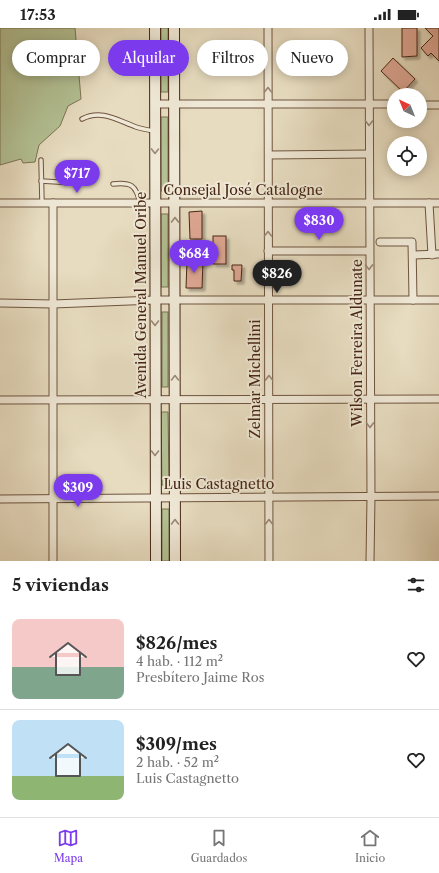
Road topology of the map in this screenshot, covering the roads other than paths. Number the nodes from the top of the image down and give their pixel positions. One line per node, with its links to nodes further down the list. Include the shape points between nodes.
1 (155, 28): 5 (main road, Avenida General Manuel Oribe)
2 (174, 28): 6 (main road)
3 (268, 28): 10 (street, Zelmar Michellini, one-way to 3)
4 (369, 28): 7 (street, Wilson Ferreira Aldunate)
5 (155, 104): 6 (street); 13 (main road, Avenida General Manuel Oribe)
6 (174, 104): 10 (street); 20 (main road)
7 (369, 104): 8 (street); 10 (street); 14 (street, Wilson Ferreira Aldunate, one-way to 14)
8 (387, 104)
9 (427, 104): 11 (street)
10 (268, 105): 15 (street, Zelmar Michellini)
11 (439, 105)
12 (82, 119): 13 (lane, via 90,115 116,118)
13 (155, 132): 28 (main road, Avenida General Manuel Oribe, one-way to 28)
14 (369, 154): 15 (street); 22 (street, Wilson Ferreira Aldunate)
15 (268, 155): 21 (street, Zelmar Michellini)
16 (41, 160): 17 (lane)
17 (41, 181): 18 (lane); 25 (lane)
18 (75, 183)
19 (113, 184): 27 (lane, via 125,182 132,185)
20 (175, 202): 21 (street, Consejal José Catalogne); 28 (street, Consejal José Catalogne); 37 (main road, one-way to 20)
21 (268, 202): 22 (street, Consejal José Catalogne); 31 (street, Zelmar Michellini, one-way to 21)
22 (370, 202): 29 (street, Consejal José Catalogne); 32 (street, Wilson Ferreira Aldunate)
23 (439, 202): 29 (street, Consejal José Catalogne)
24 (0, 203): 25 (street, Consejal José Catalogne)
25 (42, 203): 26 (street, Consejal José Catalogne)
26 (53, 203): 27 (street, Consejal José Catalogne); 42 (street)
27 (140, 203): 28 (street, Consejal José Catalogne)
28 (155, 203): 36 (main road, Avenida General Manuel Oribe)
29 (429, 203): 33 (street)
30 (380, 242): 34 (street, via 412,242)
31 (268, 251): 32 (street); 35 (street, Zelmar Michellini)
32 (369, 251): 38 (street, Wilson Ferreira Aldunate, one-way to 38)
33 (436, 254): 34 (street)
34 (414, 255): 39 (street)
35 (268, 299): 37 (street); 38 (street); 44 (street, Zelmar Michellini, one-way to 35)
36 (155, 300): 37 (street); 42 (street); 48 (main road, Avenida General Manuel Oribe, one-way to 48)
37 (175, 300): 43 (main road, one-way to 37)
38 (370, 300): 39 (street); 49 (street, Wilson Ferreira Aldunate)
39 (413, 300): 40 (street)
40 (439, 300)
41 (0, 304): 42 (street)
42 (53, 304): 47 (street)
43 (175, 399): 44 (street); 48 (street); 52 (main road)
44 (269, 399): 49 (street); 53 (street, Zelmar Michellini)
45 (439, 399): 49 (street)
46 (0, 400): 47 (street)
47 (53, 400): 48 (street); 55 (street)
48 (155, 400): 51 (main road, Avenida General Manuel Oribe, one-way to 51)
49 (370, 400): 54 (street, Wilson Ferreira Aldunate, one-way to 54)
50 (439, 496): 54 (street, Luis Castagnetto)
51 (155, 497): 52 (street, Luis Castagnetto); 55 (street, Luis Castagnetto); 58 (main road, Avenida General Manuel Oribe)
52 (175, 497): 53 (street, Luis Castagnetto); 59 (main road, one-way to 52)
53 (269, 497): 54 (street, Luis Castagnetto); 60 (street, Zelmar Michellini, one-way to 53)
54 (371, 497): 61 (street, Wilson Ferreira Aldunate)
55 (53, 498): 56 (street, Luis Castagnetto); 57 (street)
56 (0, 499)
57 (53, 561)
58 (156, 561)
59 (175, 561)
60 (269, 561)
61 (370, 561)

